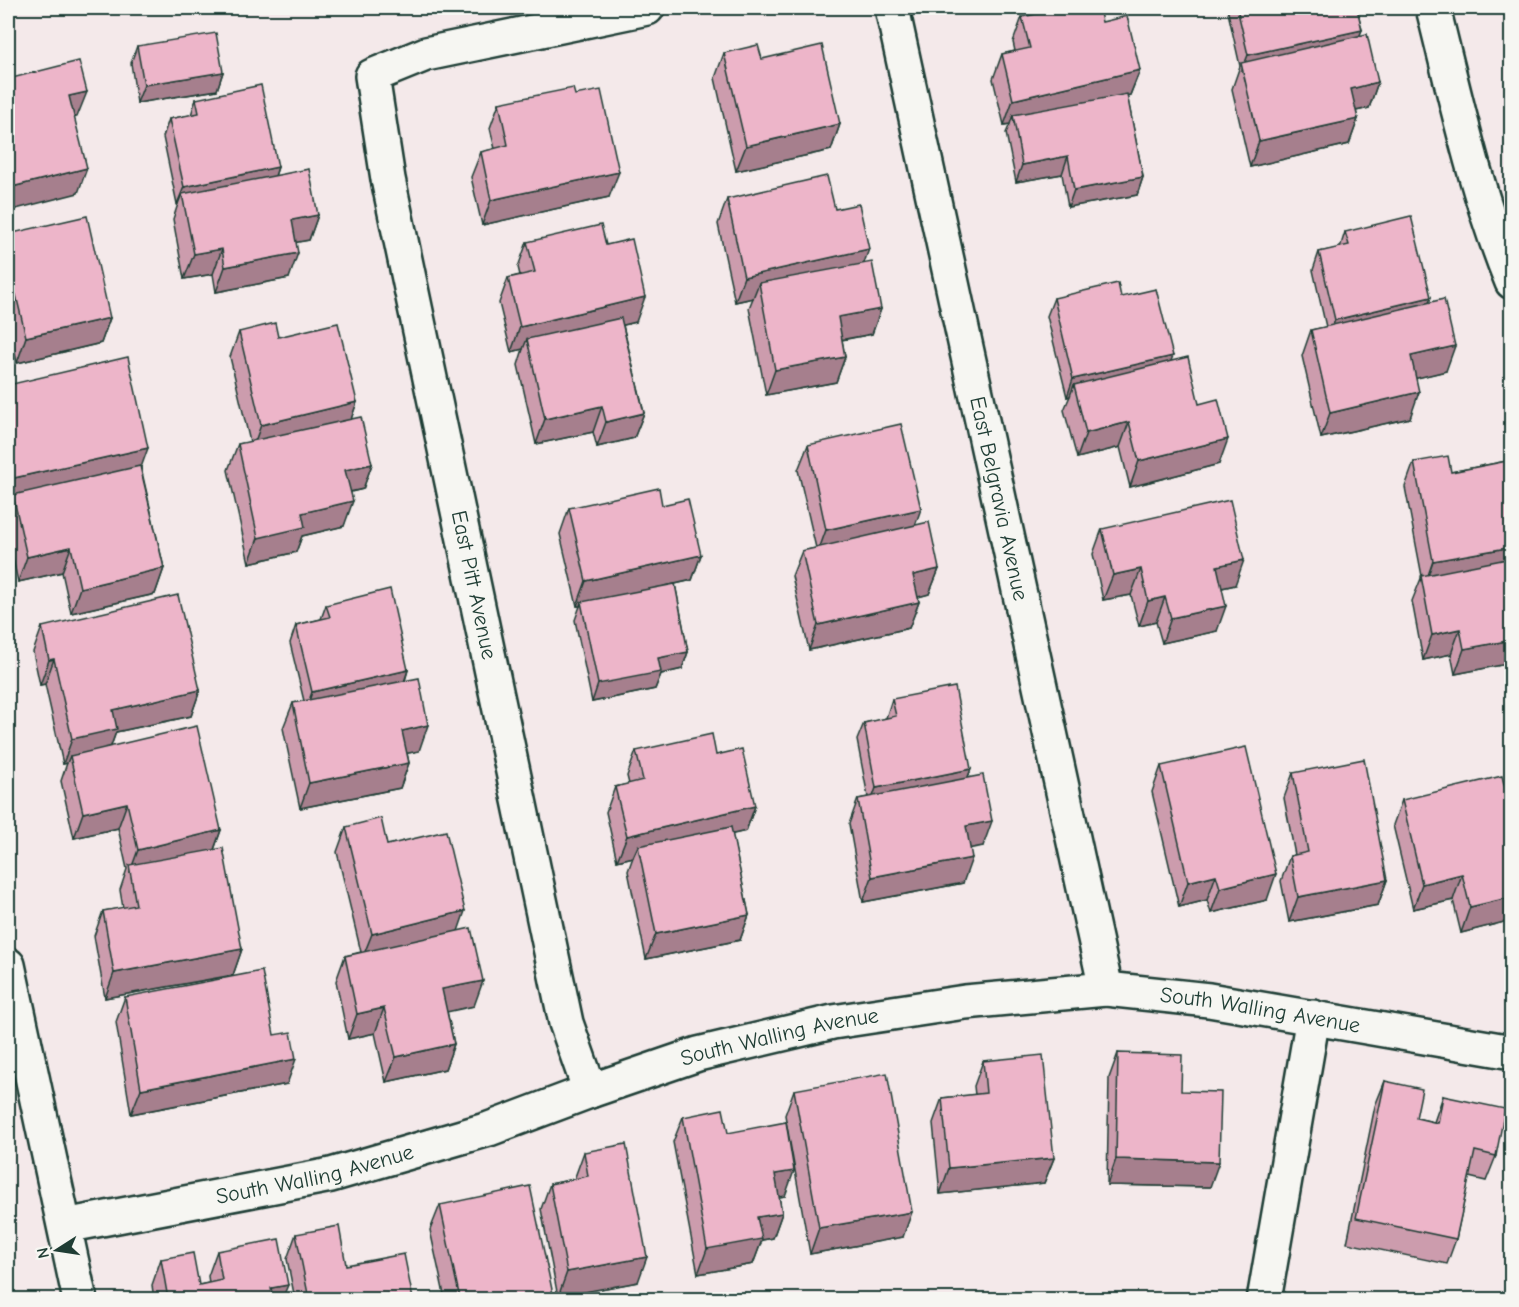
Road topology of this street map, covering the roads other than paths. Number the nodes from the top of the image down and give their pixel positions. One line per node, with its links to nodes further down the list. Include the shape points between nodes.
1 (647, 8): 9 (street, East Pitt Avenue, via 426,54 372,76 391,191 564,1011)
2 (892, 8): 6 (street, East Belgravia Avenue)
3 (1433, 8): 4 (street, via 1470,155 1498,250)
4 (1512, 282)
5 (8, 965): 10 (street)
6 (1106, 989): 7 (street, South Walling Avenue); 9 (street, South Walling Avenue, via 965,1002 833,1022 698,1054)
7 (1312, 1017): 8 (street, South Walling Avenue); 12 (street)
8 (1512, 1052)
9 (590, 1091): 10 (street, South Walling Avenue, via 489,1129 331,1175)
10 (65, 1226): 11 (street)
11 (80, 1299)
12 (1264, 1299)

